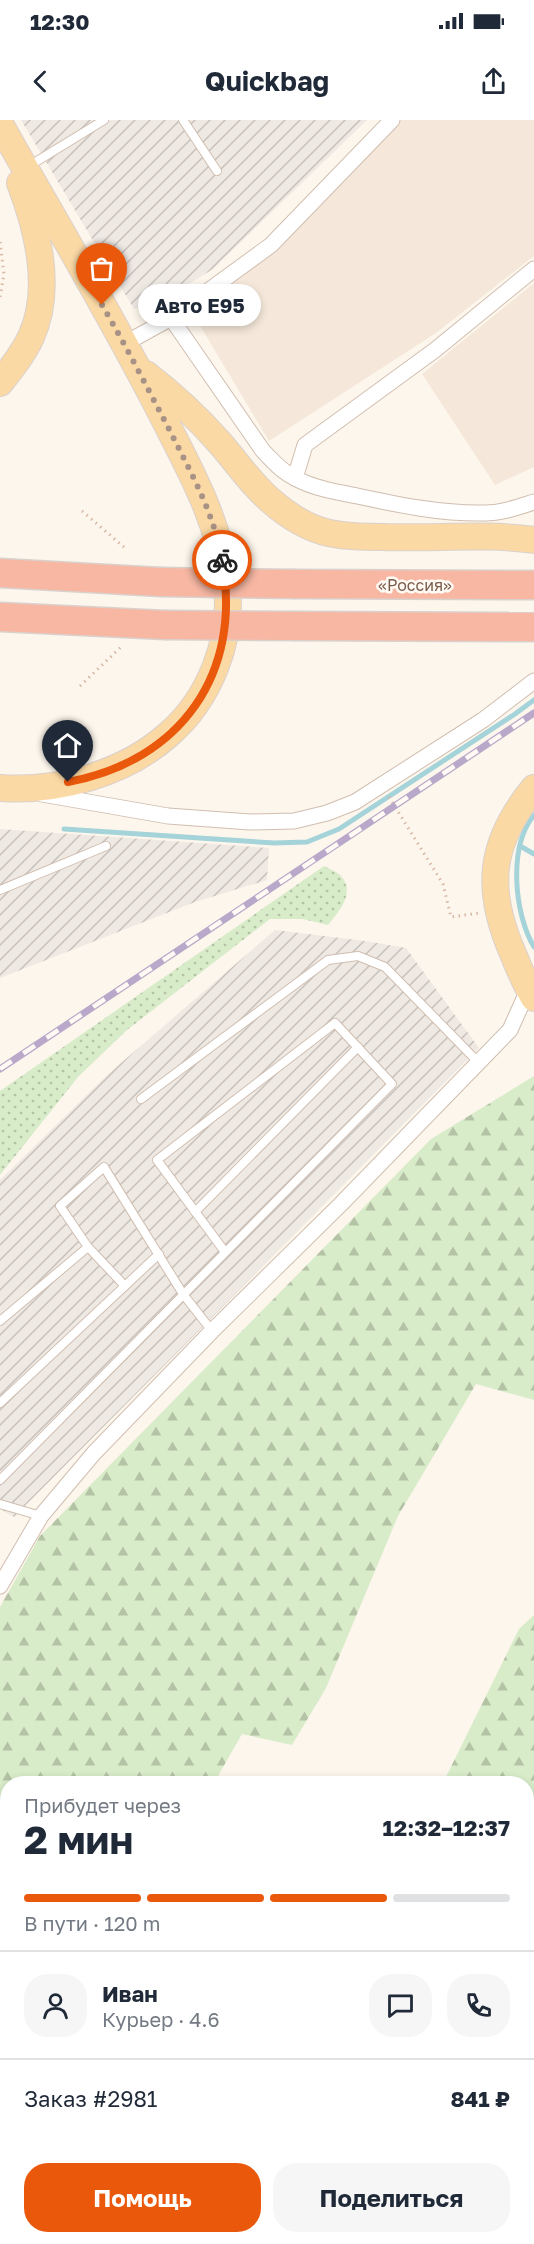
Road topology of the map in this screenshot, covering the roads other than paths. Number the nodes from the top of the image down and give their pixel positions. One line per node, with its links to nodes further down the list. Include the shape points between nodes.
1 (104, 120): 6 (lane)
2 (183, 120): 7 (lane)
3 (392, 120): 9 (street, via 272,245)
4 (0, 124): 6 (main road)
5 (0, 133): 12 (main road, via 33,222 39,245 41,285 32,335)
6 (25, 168): 10 (main road)
7 (217, 171)
8 (534, 269): 13 (street, via 435,350 305,445)
9 (171, 318): 10 (street); 13 (street, via 263,451)
10 (124, 344): 11 (main road)
11 (138, 368): 15 (main road, via 203,424 259,491 302,523 328,533 359,536); 22 (main road, via 213,522 227,585 228,609 219,658 190,713 150,751 123,766 81,780)
12 (0, 383)
13 (295, 478): 14 (street, via 350,494 453,513 487,513)
14 (534, 502)
15 (534, 540)
16 (0, 573): 17 (highway, «Россия», bridge, via 161,582)
17 (534, 585)
18 (0, 617): 19 (highway, bridge, via 165,625)
19 (534, 627)
20 (534, 681): 22 (street, via 483,720 355,802 294,821 168,816)
21 (534, 788): 25 (main road, via 507,831 495,881 504,934)
22 (8, 789)
23 (106, 846): 24 (lane)
24 (0, 890)
25 (531, 994): 27 (street, via 510,1030)
26 (358, 1047): 29 (lane); 29 (lane, via 335,1023 158,1160); 31 (lane, via 392,1084)
27 (478, 1062): 28 (lane, via 385,967 358,956 328,960); 36 (street)
28 (141, 1099)
29 (195, 1212): 31 (lane)
30 (88, 1247): 32 (lane, via 60,1206 104,1167); 33 (lane); 35 (lane)
31 (225, 1252): 34 (lane)
32 (159, 1254): 33 (lane); 34 (lane)
33 (125, 1286): 37 (lane)
34 (183, 1294): 36 (lane); 38 (lane)
35 (0, 1321)
36 (212, 1331): 40 (street, via 94,1453)
37 (0, 1403)
38 (0, 1480)
39 (0, 1504): 40 (lane)
40 (41, 1516): 41 (street)
41 (0, 1586)

